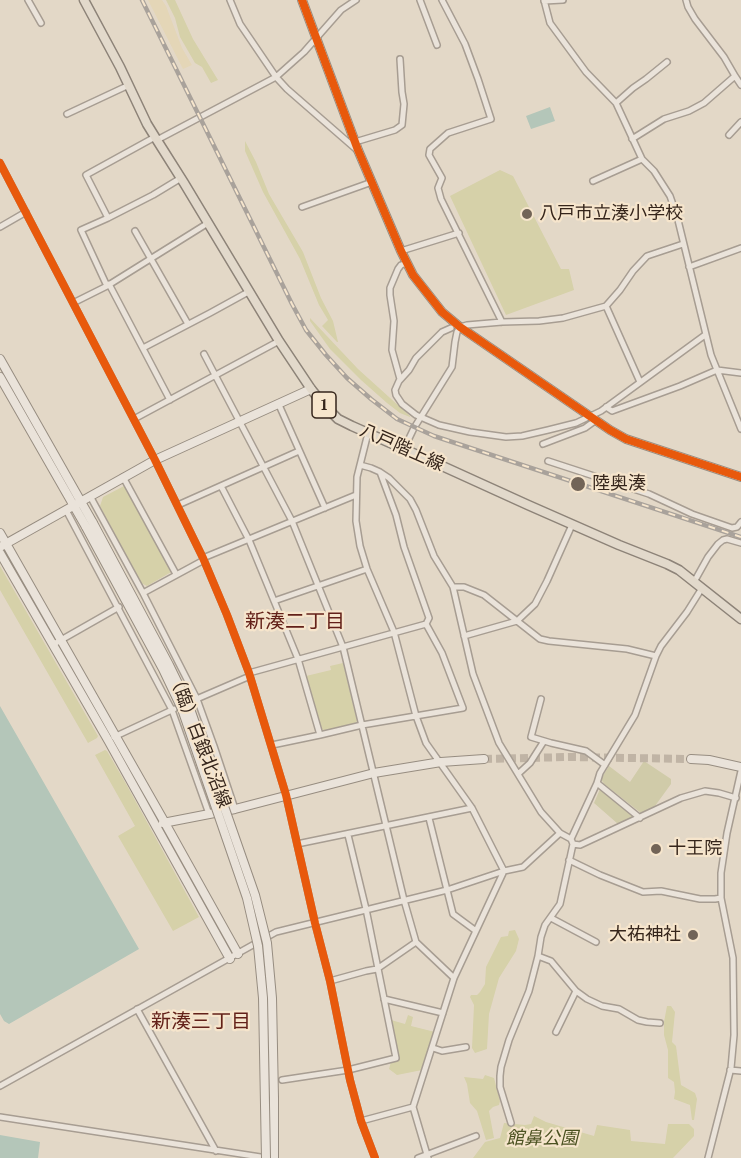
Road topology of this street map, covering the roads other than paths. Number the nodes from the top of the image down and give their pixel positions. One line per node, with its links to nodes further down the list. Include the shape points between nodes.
1 (28, 0): 11 (street)
2 (84, 0): 18 (main road, 八戸階上線 / 1)
3 (230, 0): 17 (street, via 240,24)
4 (302, 0): 12 (street)
5 (356, 0): 12 (street, via 341,10)
6 (420, 0): 13 (street)
7 (442, 0): 38 (street, via 465,44 491,119 448,133 430,149 429,155 442,178 438,188 441,199)
8 (544, 0): 9 (street); 20 (street, via 550,23 586,72)
9 (563, 0)
10 (686, 0): 16 (street)
11 (41, 23)
12 (316, 38): 17 (street); 26 (street)
13 (436, 45)
14 (400, 59): 26 (street, via 402,125)
15 (667, 62): 20 (street)
16 (735, 76): 19 (street); 25 (street, via 704,103 664,119)
17 (276, 77): 24 (street); 26 (street)
18 (129, 85): 21 (street); 24 (main road, 八戸階上線 / 1)
19 (741, 85)
20 (616, 103): 25 (street)
21 (67, 114)
22 (741, 122): 23 (street)
23 (729, 135)
24 (156, 138): 29 (main road, 八戸階上線 / 1); 34 (street, via 86,175)
25 (632, 139): 27 (street)
26 (356, 146): 30 (street)
27 (642, 159): 31 (street); 39 (street, via 670,196)
28 (0, 163): 33 (street)
29 (181, 178): 34 (street); 35 (main road, 八戸階上線 / 1)
30 (372, 182): 32 (street); 41 (street)
31 (593, 182)
32 (302, 207)
33 (26, 212): 36 (street); 47 (street)
34 (108, 218): 45 (street, via 81,230)
35 (208, 224): 42 (street); 46 (main road, 八戸階上線 / 1)
36 (0, 227)
37 (135, 231): 42 (street)
38 (459, 233): 41 (street); 49 (street)
39 (683, 244): 44 (street); 48 (street, via 647,256)
40 (741, 248): 44 (street)
41 (401, 251): 43 (street)
42 (152, 258): 45 (street); 50 (street)
43 (407, 263): 51 (street, via 428,296); 62 (street, via 398,269 390,288 392,350)
44 (689, 267): 53 (street)
45 (108, 285): 47 (street); 55 (street)
46 (250, 291): 50 (street); 54 (main road, 八戸階上線 / 1)
47 (73, 303): 70 (street)
48 (606, 306): 49 (street, via 563,318); 63 (street)
49 (502, 322): 51 (street)
50 (188, 324): 55 (street)
51 (460, 327): 68 (street, via 452,367); 69 (street)
52 (451, 328): 62 (street, via 439,335)
53 (705, 335): 58 (street); 63 (street)
54 (279, 341): 60 (street); 64 (main road, 八戸階上線 / 1)
55 (143, 348): 65 (street)
56 (204, 354): 60 (street)
57 (0, 359): 87 (street, （臨）白銀北沼線)
58 (717, 370): 59 (street); 67 (street, via 612,411); 72 (street)
59 (741, 373)
60 (215, 375): 65 (street); 71 (street)
61 (0, 377): 87 (street, （臨）白銀北沼線)
62 (400, 379): 68 (street, via 396,395)
63 (640, 382): 67 (street)
64 (311, 389): 66 (street); 73 (main road, 八戸階上線 / 1, via 338,418)
65 (170, 400): 70 (street)
66 (279, 405): 71 (street); 76 (street)
67 (606, 407): 69 (street)
68 (421, 418): 69 (street, via 506,437); 75 (street)
69 (593, 418): 74 (street, via 585,428); 83 (street, via 627,439)
70 (134, 419): 77 (street)
71 (239, 421): 77 (street); 80 (street)
72 (741, 429)
73 (368, 433): 75 (main road, 八戸階上線 / 1); 79 (street)
74 (543, 444)
75 (404, 449): 93 (main road, 八戸階上線 / 1)
76 (299, 450): 80 (street); 89 (street)
77 (155, 460): 82 (street); 88 (street)
78 (549, 461): 94 (street, via 649,494 732,528)
79 (360, 465): 81 (street); 85 (street)
80 (263, 466): 84 (street); 91 (street)
81 (380, 472): 105 (street, via 410,499 434,556); 112 (street, via 429,618)
82 (123, 477): 86 (street); 102 (street)
83 (741, 477)
84 (222, 486): 88 (street); 96 (street)
85 (356, 495): 89 (street); 101 (street, via 356,521)
86 (90, 496): 87 (street); 107 (street)
87 (78, 503): 90 (street); 92 (street, （臨）白銀北沼線)
88 (178, 505): 100 (street)
89 (325, 508): 91 (street)
90 (66, 510): 98 (street); 109 (street)
91 (292, 521): 96 (street); 104 (street)
92 (90, 525): 188 (street, （臨）白銀北沼線, bridge, via 182,709 247,898 258,946 263,998); 189 (street, （臨）白銀北沼線, bridge, via 170,665 189,706 255,894 267,943 272,998)
93 (572, 525): 103 (main road, 八戸階上線 / 1, via 667,564); 111 (street, via 535,604)
94 (740, 526)
95 (0, 533): 98 (street)
96 (249, 540): 100 (street); 108 (street)
97 (741, 543): 103 (street, via 727,539 718,544)
98 (3, 546): 115 (street)
99 (0, 553): 115 (street)
100 (204, 559): 102 (street); 119 (street)
101 (367, 569): 104 (street); 113 (street)
102 (176, 574): 107 (street)
103 (694, 582): 106 (main road, 八戸階上線 / 1)
104 (318, 585): 108 (street); 116 (street)
105 (453, 587): 111 (street, via 484,595); 114 (street)
106 (702, 588): 110 (main road, 八戸階上線 / 1); 117 (street)
107 (143, 593): 120 (street)
108 (274, 601): 118 (street)
109 (119, 607): 115 (street); 122 (street)
110 (741, 619)
111 (518, 621): 114 (street); 117 (street, via 540,639)
112 (426, 624): 113 (street); 123 (street, via 463,708)
113 (394, 632): 116 (street); 123 (street)
114 (464, 636): 135 (street, via 485,707)
115 (57, 642): 126 (street)
116 (343, 647): 118 (street); 124 (street)
117 (656, 656): 132 (street, via 635,715)
118 (298, 659): 119 (street); 125 (street)
119 (249, 674): 120 (street); 128 (street)
120 (197, 699): 122 (street); 139 (street)
121 (541, 699): 127 (street, via 531,737)
122 (172, 710): 126 (street); 141 (street)
123 (416, 716): 124 (street); 131 (street, via 426,743)
124 (362, 725): 125 (street); 134 (street)
125 (320, 735): 128 (street)
126 (112, 738): 144 (street); 145 (street)
127 (544, 741): 132 (street, via 586,751); 135 (street)
128 (272, 745): 137 (street)
129 (484, 759): 131 (street)
130 (691, 759): 133 (street)
131 (441, 762): 134 (street); 140 (street)
132 (605, 765): 136 (street)
133 (741, 769): 138 (street)
134 (374, 773): 137 (street); 146 (street)
135 (518, 774): 147 (street, via 541,812)
136 (597, 783): 143 (street); 149 (street)
137 (286, 795): 139 (street); 150 (street)
138 (736, 798): 143 (street, via 705,791); 154 (street, via 721,873)
139 (235, 808): 141 (street)
140 (472, 808): 142 (street); 152 (street)
141 (209, 814): 144 (street)
142 (429, 818): 146 (street); 153 (street)
143 (640, 818): 149 (street, via 580,845)
144 (165, 823): 145 (street); 162 (street)
145 (155, 825): 164 (street)
146 (386, 826): 148 (street); 155 (street)
147 (560, 833): 149 (street); 152 (street, via 523,867)
148 (348, 835): 150 (street); 156 (street)
149 (572, 842): 151 (street)
150 (297, 844): 158 (street)
151 (569, 860): 154 (street, via 643,892); 157 (street, via 560,904)
152 (504, 871): 153 (street); 159 (street)
153 (446, 890): 155 (street); 159 (street, via 453,914)
154 (721, 898): 177 (street, via 733,958 734,1035)
155 (404, 900): 156 (street); 160 (street)
156 (366, 909): 158 (street); 165 (street)
157 (550, 918): 161 (street); 163 (street)
158 (315, 923): 162 (street, via 276,932); 167 (street)
159 (476, 931): 166 (street)
160 (416, 942): 165 (street); 166 (street)
161 (596, 942)
162 (238, 954): 164 (street)
163 (538, 956): 168 (street, via 551,962); 184 (street, via 500,1076)
164 (230, 959): 170 (street)
165 (377, 969): 167 (street); 169 (street)
166 (454, 978): 171 (street)
167 (330, 981): 176 (street)
168 (576, 991): 172 (street, via 638,1020); 173 (street)
169 (384, 999): 171 (street); 176 (street, via 396,1058)
170 (137, 1010): 180 (street); 186 (street)
171 (443, 1013): 175 (street)
172 (660, 1023)
173 (556, 1032)
174 (466, 1047): 175 (street, via 442,1051)
175 (433, 1048): 181 (street)
176 (348, 1070): 179 (street); 183 (street)
177 (730, 1070): 178 (street); 192 (street)
178 (741, 1071)
179 (282, 1080)
180 (0, 1086)
181 (413, 1107): 183 (street); 187 (street)
182 (0, 1117): 186 (street)
183 (360, 1121): 190 (street)
184 (511, 1123)
185 (476, 1136): 187 (street)
186 (216, 1151): 188 (street)
187 (427, 1156): 191 (street)
188 (267, 1158)
189 (274, 1158)
190 (375, 1158)
191 (418, 1158)
192 (708, 1158)

